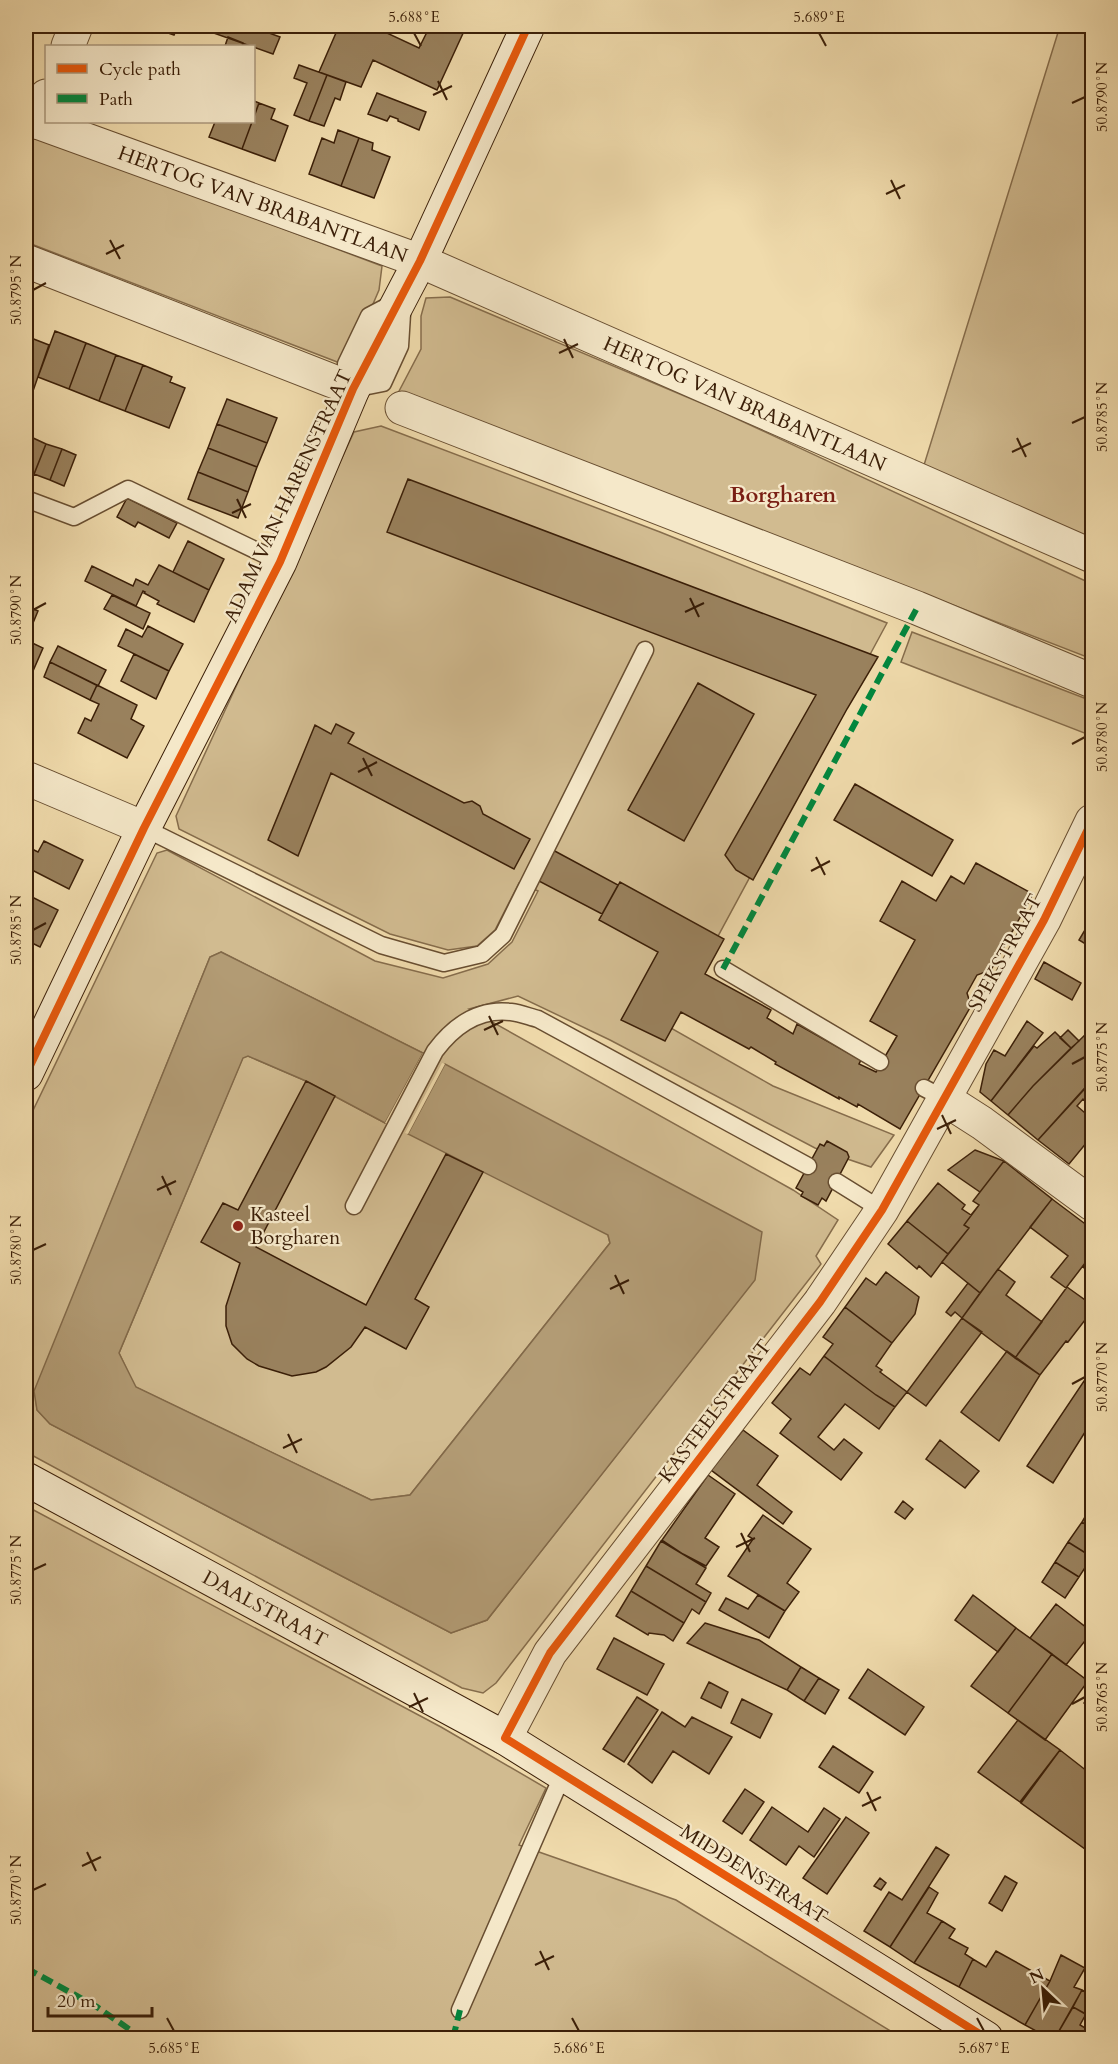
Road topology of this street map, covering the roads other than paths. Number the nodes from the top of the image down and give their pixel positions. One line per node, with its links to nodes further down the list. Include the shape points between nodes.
1 (76, 26): 3 (street)
2 (528, 26): 6 (street, ADAM VAN HARENSTRAAT)
3 (68, 45)
4 (64, 123): 6 (street, HERTOG VAN BRABANTLAAN)
5 (26, 261): 7 (street)
6 (420, 261): 7 (street, ADAM VAN HARENSTRAAT); 10 (street, HERTOG VAN BRABANTLAAN)
7 (353, 389): 11 (street, ADAM VAN HARENSTRAAT)
8 (402, 408): 13 (street, via 917,608)
9 (26, 499): 11 (lane, via 74,517 128,489)
10 (1092, 556)
11 (280, 562): 16 (street, ADAM VAN HARENSTRAAT)
12 (645, 650): 16 (lane, via 503,935 482,954 444,963 381,945)
13 (1092, 681)
14 (26, 778): 16 (street)
15 (1092, 821): 20 (street, SPEKSTRAAT, via 1044,920)
16 (144, 828): 19 (street, ADAM VAN HARENSTRAAT)
17 (723, 969): 18 (lane)
18 (880, 1062)
19 (26, 1074)
20 (934, 1093): 23 (street, via 982,1123); 25 (street, KASTEELSTRAAT)
21 (808, 1166): 24 (lane, via 538,1019 510,1011 485,1013 463,1022 447,1035 432,1057)
22 (837, 1182): 25 (lane)
23 (1092, 1204)
24 (354, 1206)
25 (882, 1210): 27 (street, KASTEELSTRAAT, via 820,1302 550,1653)
26 (26, 1479): 27 (street, DAALSTRAAT)
27 (505, 1738): 28 (street, MIDDENSTRAAT)
28 (563, 1774): 29 (lane); 30 (street, MIDDENSTRAAT)
29 (460, 2010)
30 (986, 2038)

